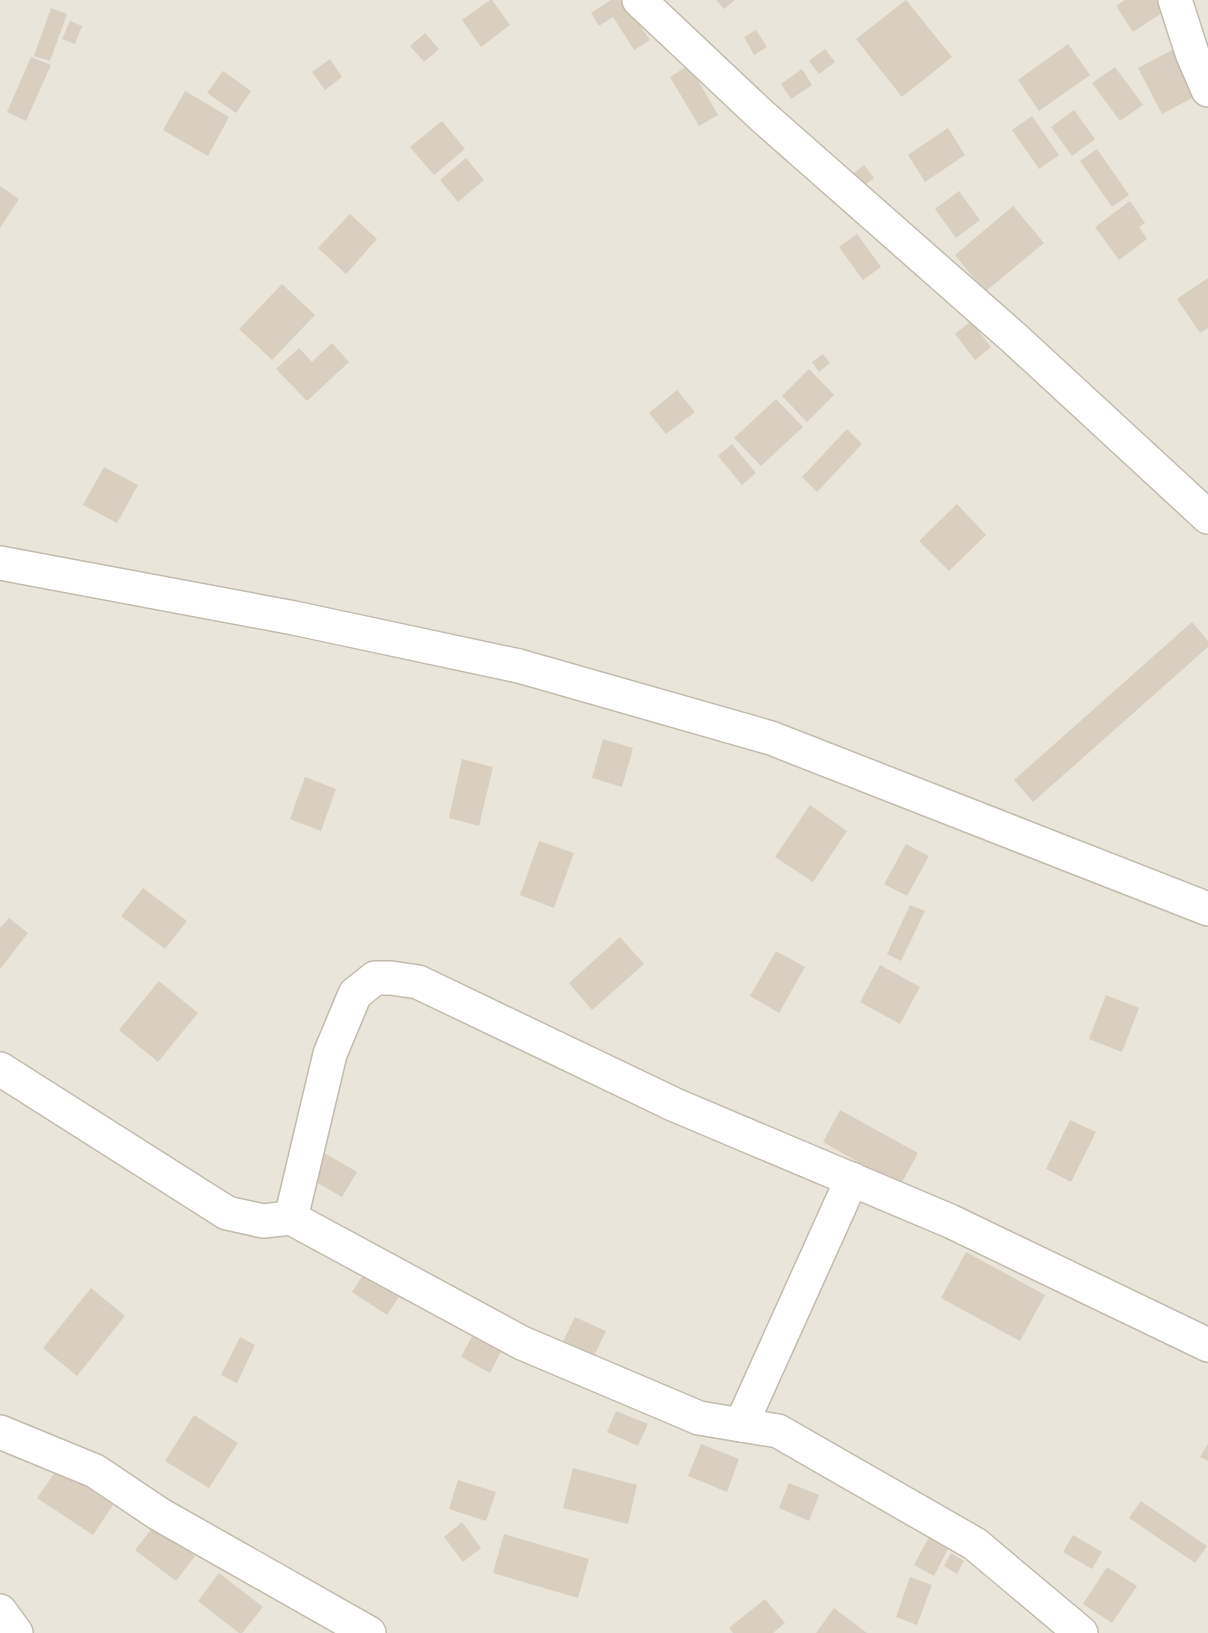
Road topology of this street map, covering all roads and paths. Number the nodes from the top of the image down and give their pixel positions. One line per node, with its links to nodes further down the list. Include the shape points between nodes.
1 (639, 0): 4 (street, via 761,115 1014,338)
2 (1175, 0): 3 (street)
3 (1208, 90)
4 (1208, 517)
5 (0, 563): 6 (street, via 294,618 519,666 771,738)
6 (1208, 909)
7 (0, 1069): 9 (street, via 227,1213 263,1221)
8 (852, 1179): 9 (street, via 675,1105 418,982 375,978 355,994 330,1054); 10 (street, via 950,1221); 11 (street)
9 (291, 1218): 11 (street, via 522,1343 699,1418)
10 (1208, 1345)
11 (741, 1425): 13 (street, via 778,1431 975,1544)
12 (0, 1432): 14 (street, via 95,1471 159,1514)
13 (1067, 1628)
14 (369, 1633)

